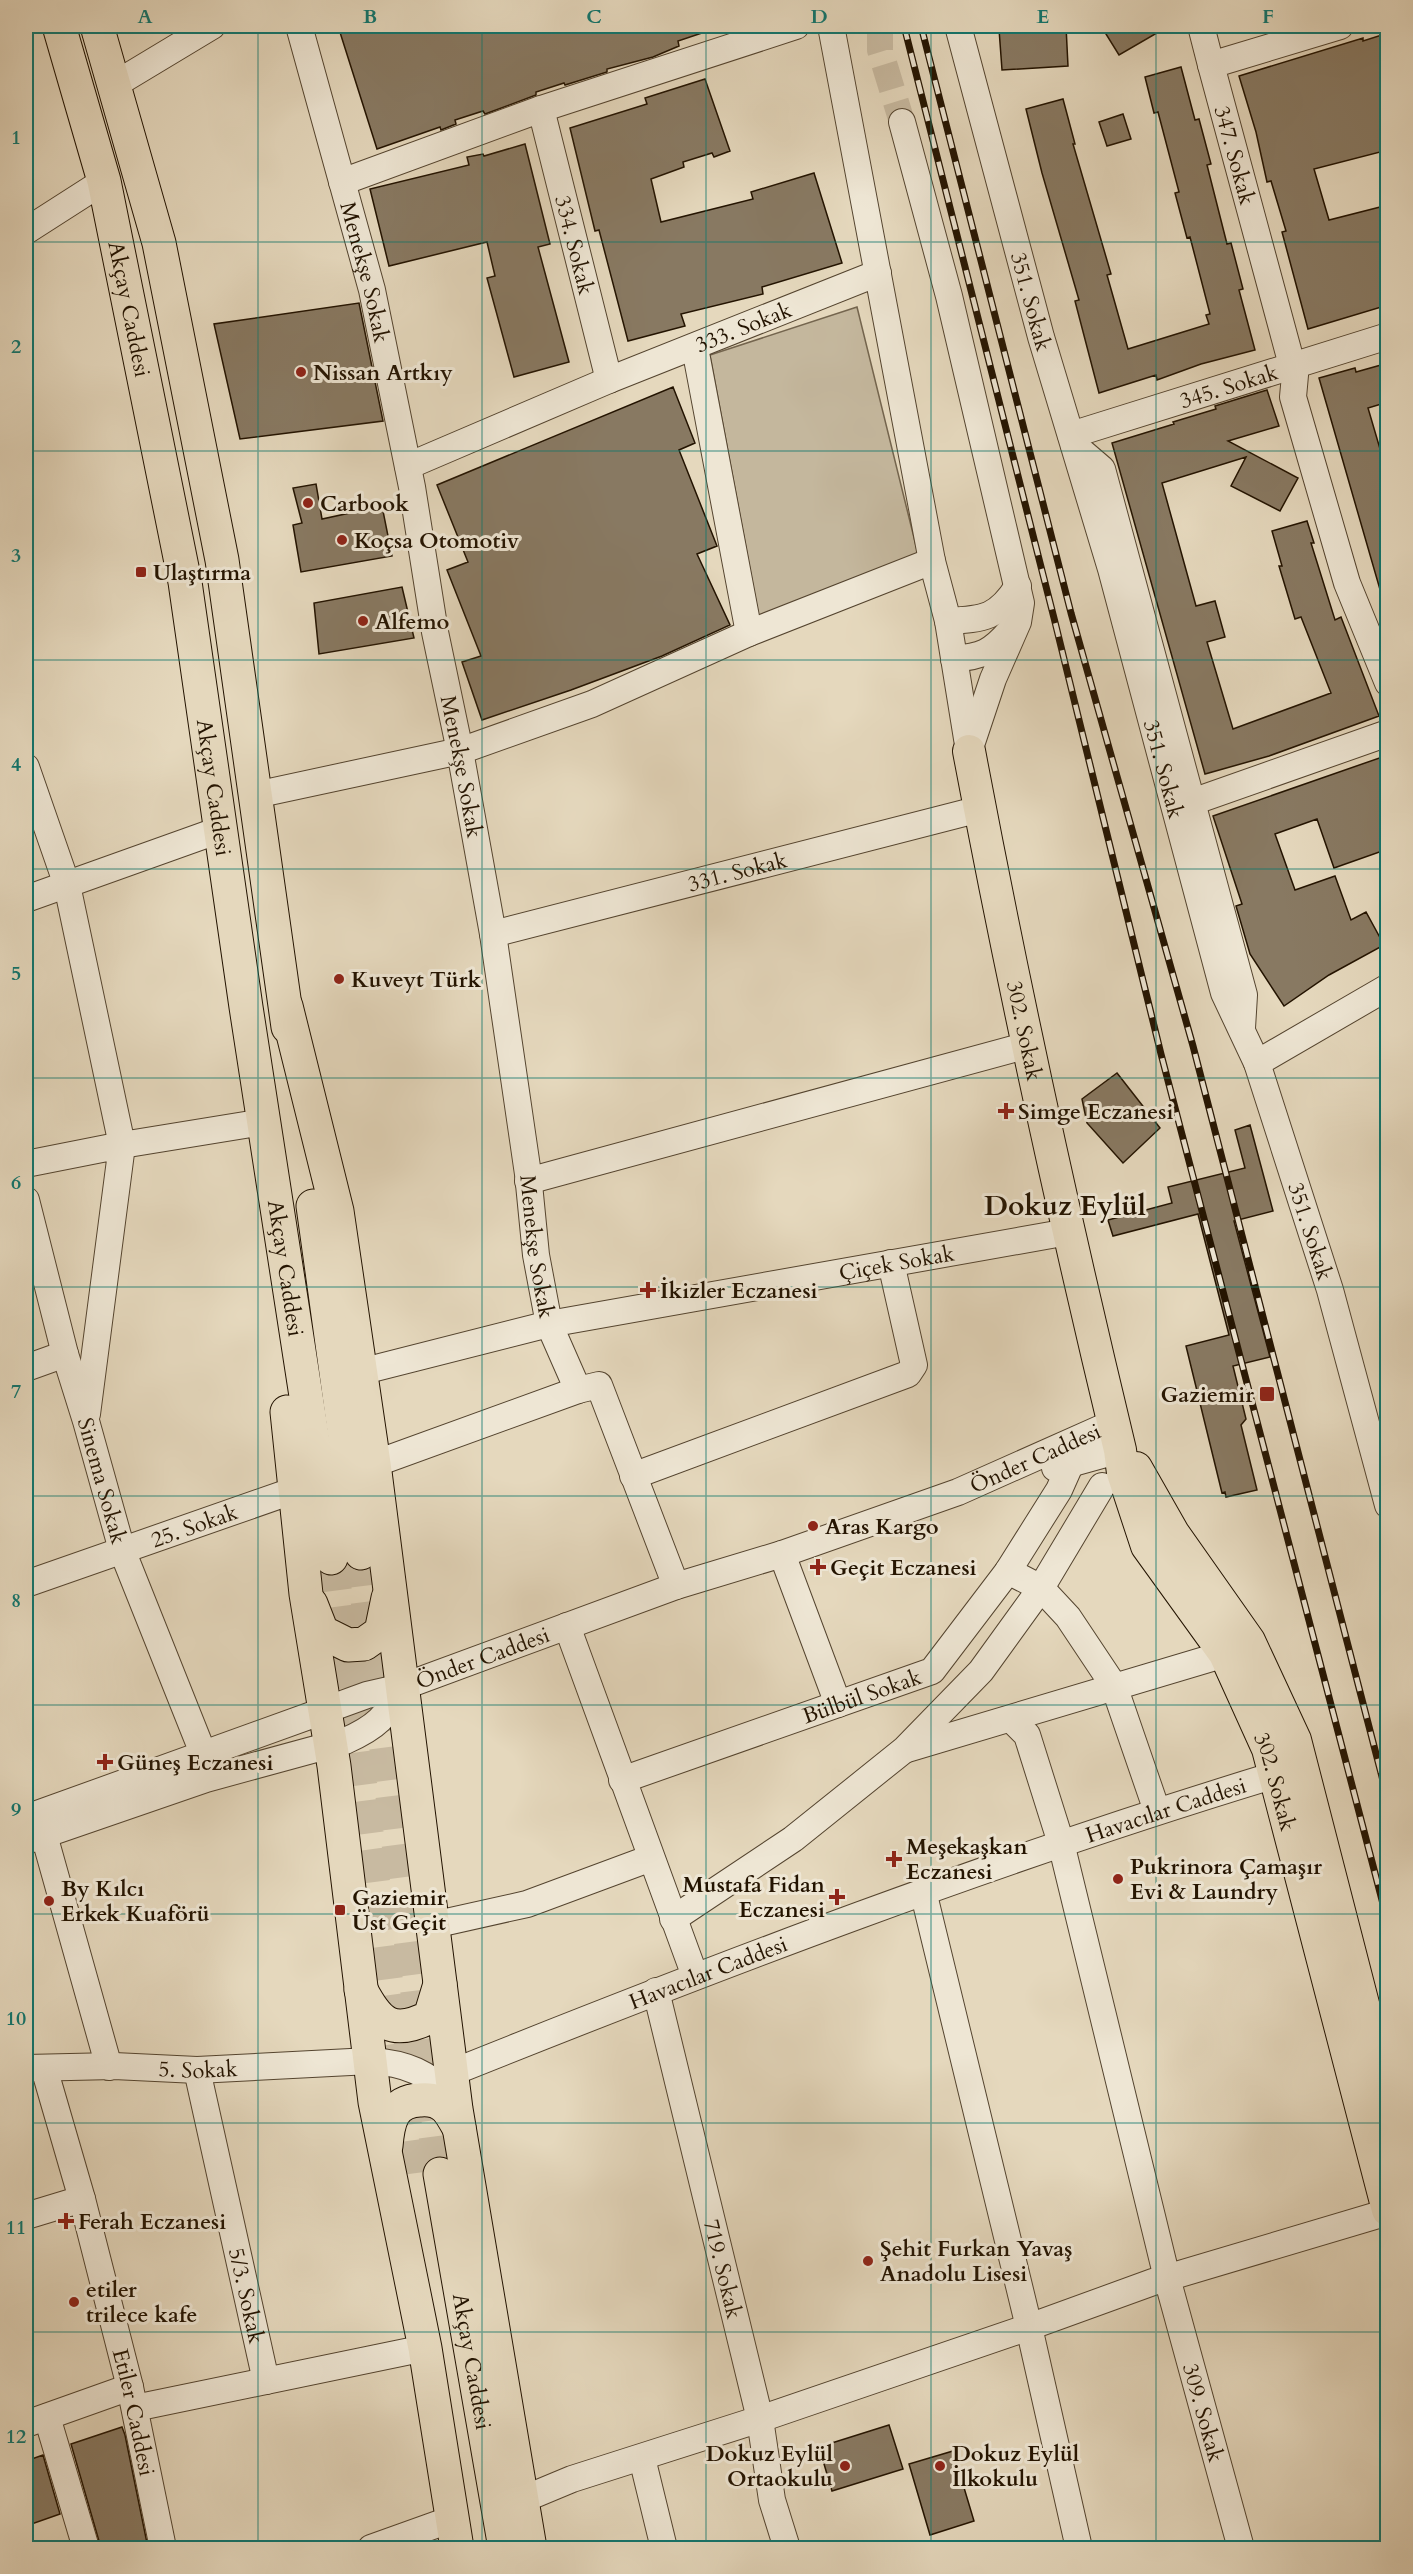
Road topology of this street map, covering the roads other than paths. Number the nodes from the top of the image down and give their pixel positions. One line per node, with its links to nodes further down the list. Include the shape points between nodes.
1 (59, 26): 14 (highway, Akçay Caddesi)
2 (97, 26): 11 (highway, Akçay Caddesi)
3 (212, 26): 11 (street)
4 (299, 26): 15 (street, Menekşe Sokak)
5 (796, 26): 12 (street)
6 (831, 26): 17 (street)
7 (958, 26): 22 (street, 351. Sokak)
8 (1201, 26): 10 (street, 347. Sokak)
9 (1340, 26): 10 (street)
10 (1211, 65): 20 (street, 347. Sokak)
11 (114, 85): 38 (highway, Akçay Caddesi, via 159,243 222,560)
12 (541, 108): 15 (street); 21 (street, 334. Sokak)
13 (902, 122): 25 (street, via 949,296)
14 (104, 181): 16 (street); 41 (highway, Akçay Caddesi, via 185,582)
15 (342, 182): 23 (street, Menekşe Sokak, via 372,290)
16 (26, 231)
17 (878, 273): 19 (street, 333. Sokak); 24 (street)
18 (1388, 336): 20 (street, 345. Sokak)
19 (695, 348): 21 (street, 333. Sokak); 28 (street)
20 (1294, 370): 22 (street, 345. Sokak); 29 (street, 347. Sokak, via 1308,391 1349,542); 32 (street, 347. Sokak, via 1293,397 1330,532)
21 (609, 380): 23 (street, 333. Sokak)
22 (1072, 440): 39 (street, 351. Sokak)
23 (408, 466): 35 (street, Menekşe Sokak, via 435,632)
24 (932, 561): 26 (street); 28 (street)
25 (1018, 586): 26 (street, via 996,613); 27 (street, via 1022,603)
26 (948, 621): 30 (street)
27 (1018, 622): 30 (street, via 996,648 977,657); 31 (street)
28 (749, 633): 35 (street, via 592,704)
29 (1388, 641)
30 (954, 659): 33 (street)
31 (993, 678): 33 (street); 36 (street)
32 (1388, 683)
33 (957, 685): 36 (street)
34 (1388, 733): 39 (street)
35 (460, 751): 38 (street); 44 (street, Menekşe Sokak)
36 (969, 751): 40 (main road, 302. Sokak)
37 (26, 767): 42 (street)
38 (255, 795): 46 (highway, Akçay Caddesi)
39 (1183, 805): 49 (street, 351. Sokak, via 1224,993)
40 (980, 809): 44 (street, 331. Sokak); 48 (main road, 302. Sokak)
41 (222, 829): 42 (street); 47 (highway, Akçay Caddesi)
42 (67, 885): 43 (street); 51 (street)
43 (26, 899)
44 (494, 934): 53 (street, Menekşe Sokak)
45 (1388, 987): 49 (street)
46 (285, 1006): 47 (highway, Akçay Caddesi, via 346,1556); 60 (highway, via 337,1211)
47 (246, 1007): 50 (highway)
48 (1028, 1045): 53 (street); 55 (main road, 302. Sokak)
49 (1257, 1063): 70 (street, 351. Sokak, via 1330,1290)
50 (251, 1124): 51 (street); 68 (highway)
51 (122, 1145): 52 (street); 62 (street)
52 (26, 1164)
53 (528, 1181): 57 (street, Menekşe Sokak)
54 (26, 1200): 58 (street, Sinema Sokak)
55 (1068, 1232): 56 (street, Çiçek Sokak); 63 (main road, 302. Sokak)
56 (891, 1263): 57 (street, Çiçek Sokak); 66 (street, via 914,1365 908,1374)
57 (549, 1324): 60 (street, Menekşe Sokak); 61 (street)
58 (65, 1354): 59 (street); 62 (street, Sinema Sokak)
59 (26, 1368)
60 (360, 1372): 65 (highway)
61 (578, 1390): 65 (street); 66 (street, via 599,1385)
62 (86, 1421): 72 (street, Sinema Sokak)
63 (1117, 1436): 64 (street, Önder Caddesi); 69 (street, Önder Caddesi); 71 (main road, 302. Sokak, via 1123,1473); 109 (main road, 302. Sokak, via 1173,1533 1249,1641 1295,1740)
64 (1076, 1462): 67 (street); 69 (street, Önder Caddesi); 74 (street, Bülbül Sokak)
65 (374, 1464): 78 (highway)
66 (633, 1476): 76 (street)
67 (1102, 1486): 71 (street); 77 (street)
68 (295, 1490): 72 (street, 25. Sokak); 79 (highway)
69 (958, 1492): 73 (street, Önder Caddesi)
70 (1388, 1505)
71 (1147, 1546): 81 (main road, 302. Sokak)
72 (122, 1550): 75 (street, 25. Sokak); 89 (street, Sinema Sokak)
73 (782, 1554): 76 (street, Önder Caddesi); 84 (street)
74 (1008, 1572): 77 (street); 84 (street, Bülbül Sokak, via 932,1671)
75 (26, 1584)
76 (676, 1586): 80 (street, Önder Caddesi)
77 (1041, 1588): 82 (street, via 1068,1617); 88 (street, via 981,1671)
78 (390, 1589): 79 (highway, via 381,1632 364,1644 348,1645 322,1632); 83 (highway)
79 (306, 1594): 85 (highway)
80 (567, 1626): 83 (street, Önder Caddesi); 91 (street)
81 (1225, 1654): 82 (street); 90 (main road, 302. Sokak, via 1268,1749)
82 (1114, 1686): 86 (street); 92 (street)
83 (402, 1687): 85 (street); 87 (street, Önder Caddesi, via 389,1712 366,1732); 99 (highway)
84 (838, 1704): 91 (street, Bülbül Sokak)
85 (323, 1711): 87 (highway); 89 (street)
86 (1011, 1719): 88 (street); 95 (street, 309. Sokak, via 1027,1735)
87 (330, 1744): 94 (street, Önder Caddesi, via 206,1779); 102 (highway)
88 (904, 1750): 98 (street, via 793,1839)
89 (203, 1753): 93 (street)
90 (1275, 1775): 92 (street, Havacılar Caddesi); 112 (main road, 302. Sokak)
91 (622, 1780): 96 (street)
92 (1157, 1811): 95 (street, Havacılar Caddesi)
93 (26, 1818)
94 (35, 1838): 105 (street)
95 (1061, 1843): 97 (street, Havacılar Caddesi); 114 (street, 309. Sokak)
96 (651, 1858): 98 (street); 99 (street, via 526,1904)
97 (923, 1891): 100 (street, Havacılar Caddesi); 115 (street)
98 (673, 1919): 100 (street)
99 (433, 1925): 101 (highway)
100 (695, 1976): 103 (street, Havacılar Caddesi)
101 (440, 1984): 102 (highway, via 430,2017 400,2027 374,2015); 108 (highway)
102 (361, 1990): 104 (highway)
103 (656, 1991): 108 (street, Havacılar Caddesi); 119 (street, 719. Sokak)
104 (370, 2061): 107 (street, 5. Sokak); 108 (street, 5. Sokak, via 420,2071 438,2082); 110 (highway)
105 (109, 2067): 106 (street, 5. Sokak); 107 (street, 5. Sokak)
106 (31, 2068): 111 (street, Etiler Caddesi)
107 (197, 2070): 117 (street, 5/3. Sokak)
108 (455, 2100): 110 (highway, via 447,2109 437,2102 409,2101 396,2108 387,2124); 122 (highway)
109 (1388, 2101)
110 (386, 2152): 116 (highway)
111 (82, 2199): 113 (street); 118 (street, Etiler Caddesi)
112 (1388, 2211): 114 (street)
113 (26, 2216)
114 (1167, 2278): 115 (street); 133 (street, 309. Sokak)
115 (1029, 2327): 119 (street); 132 (street)
116 (425, 2348): 117 (street); 123 (highway)
117 (266, 2380): 118 (street)
118 (133, 2398): 120 (street); 125 (street, Etiler Caddesi)
119 (760, 2419): 121 (street); 131 (street, 719. Sokak, via 772,2500)
120 (36, 2421): 124 (street)
121 (642, 2458): 122 (street, via 572,2479); 130 (street)
122 (524, 2499): 129 (highway)
123 (455, 2534): 126 (street)
124 (86, 2548)
125 (163, 2548)
126 (371, 2548)
127 (474, 2548): 128 (highway, Akçay Caddesi, via 444,2351 426,2175)
128 (505, 2548)
129 (530, 2548)
130 (664, 2548)
131 (787, 2548)
132 (1079, 2548)
133 (1241, 2548)

